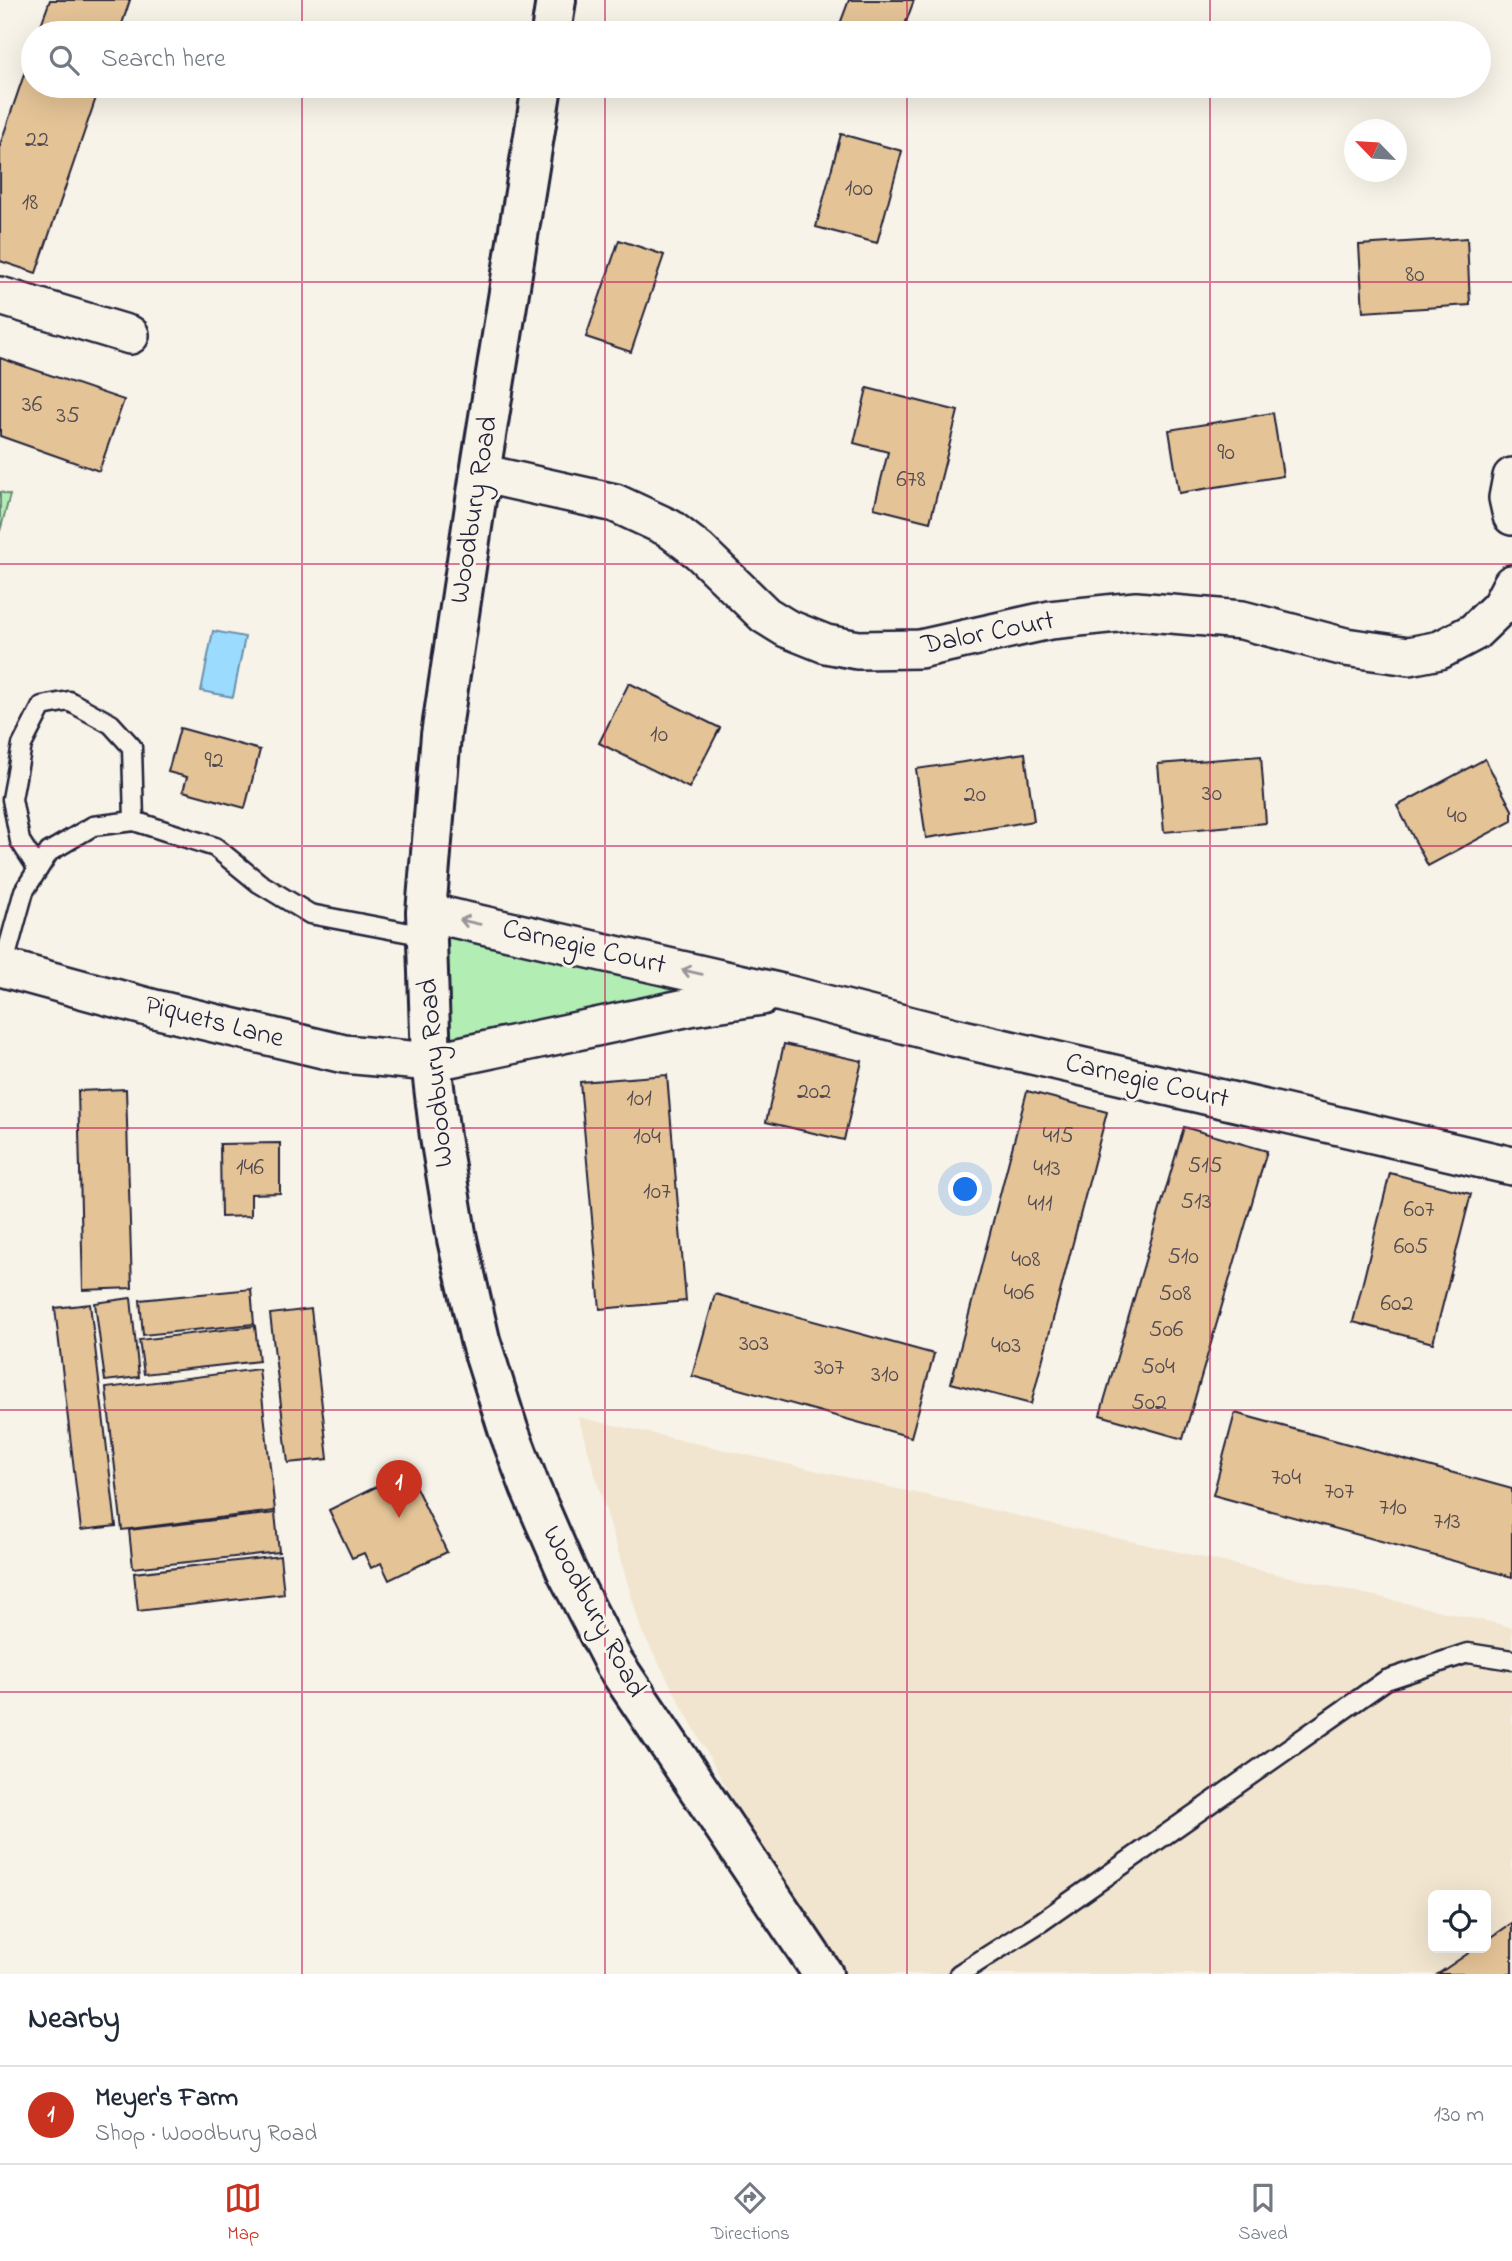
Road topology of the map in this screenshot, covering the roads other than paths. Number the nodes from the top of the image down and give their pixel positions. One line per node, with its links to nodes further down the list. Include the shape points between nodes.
1 (556, 0): 2 (main road)
2 (553, 21)
3 (540, 98): 6 (main road, Woodbury Road)
4 (0, 296): 5 (street)
5 (130, 335)
6 (480, 472): 9 (street, Dalor Court, via 615,503 669,528 765,615 826,644 858,650 920,649 1050,620 1136,611 1242,620 1345,647 1409,656 1440,650 1474,632 1500,607); 12 (main road, Woodbury Road, via 441,735)
7 (1512, 477): 8 (street, via 1508,498)
8 (1512, 516)
9 (1512, 584)
10 (134, 821): 11 (lane, via 93,826 49,852); 11 (lane, via 132,747 111,724 69,701 42,706 22,745 12,799 20,841); 12 (lane, via 215,847 259,883 310,914)
11 (38, 869): 13 (lane, via 24,891)
12 (426, 924): 14 (street, Carnegie Court, one-way to 12); 15 (main road, Woodbury Road)
13 (2, 967): 15 (street, Piquets Lane, via 344,1054)
14 (782, 993): 15 (street, Carnegie Court, via 695,1006); 16 (street, Carnegie Court)
15 (431, 1062): 19 (main road, Woodbury Road, via 457,1239 480,1340 530,1487 614,1663)
16 (1512, 1166)
17 (1512, 1660): 18 (lane, via 1468,1653 1386,1680 1041,1922)
18 (983, 1968): 20 (lane)
19 (823, 1974)
20 (959, 1974)

